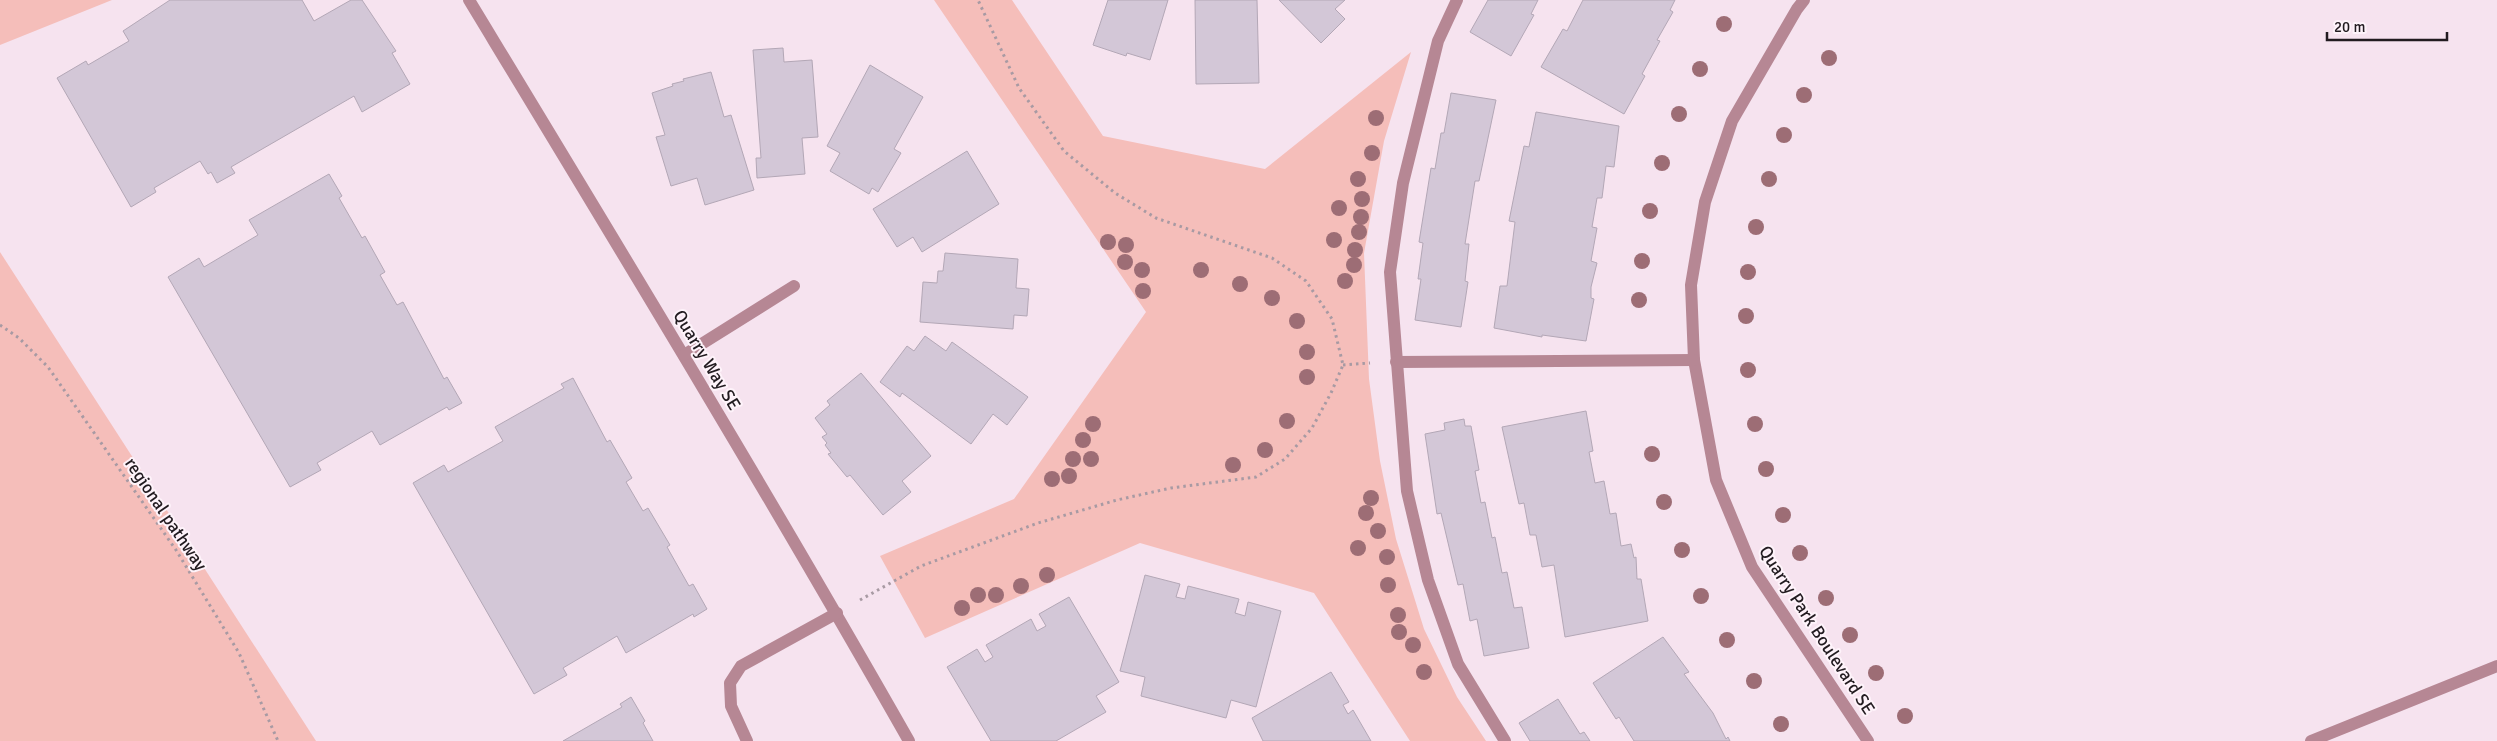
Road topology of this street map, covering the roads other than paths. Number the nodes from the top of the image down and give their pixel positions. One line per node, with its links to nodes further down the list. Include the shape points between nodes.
1 (469, 0): 5 (street, Quarry Way SE)
2 (1457, 0): 7 (street, via 1438,41 1403,183 1390,272)
3 (1804, 0): 6 (street, Quarry Park Boulevard SE, via 1732,121 1705,202 1691,284)
4 (794, 286): 5 (street)
5 (684, 355): 8 (street, Quarry Way SE)
6 (1694, 360): 7 (street); 13 (street, Quarry Park Boulevard SE, via 1716,480 1752,567)
7 (1396, 362): 12 (street, via 1407,491 1428,580 1458,664)
8 (837, 613): 10 (street, via 741,666 730,683 731,706); 11 (street, Quarry Way SE)
9 (2497, 666): 14 (street)
10 (747, 741)
11 (909, 741)
12 (1505, 741)
13 (1868, 741)
14 (2311, 741)

